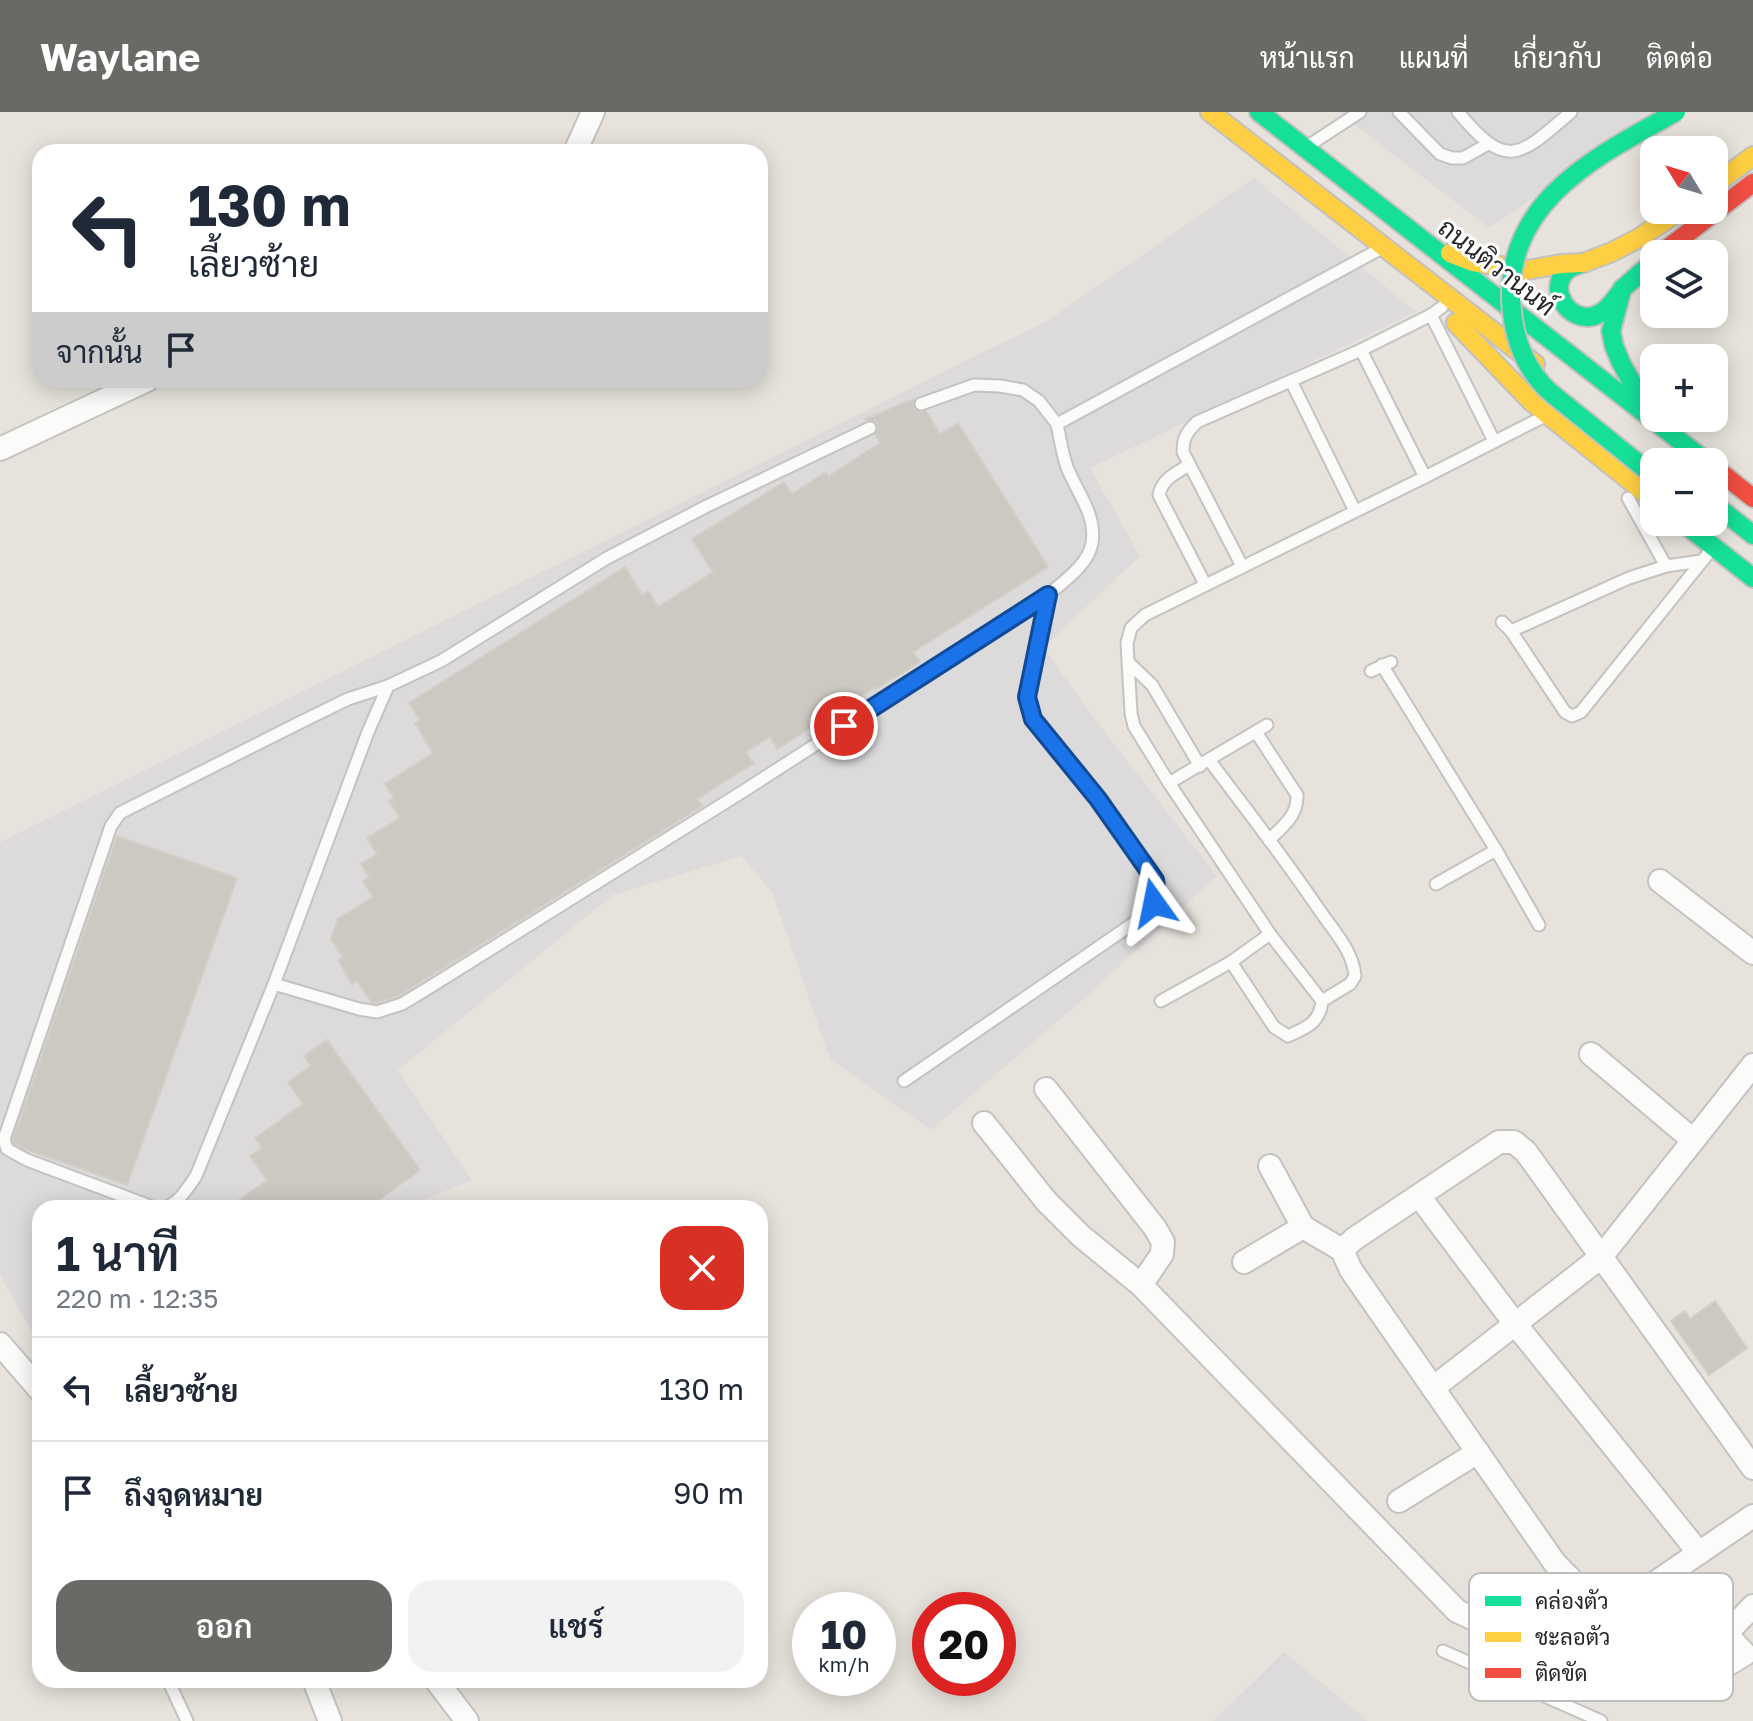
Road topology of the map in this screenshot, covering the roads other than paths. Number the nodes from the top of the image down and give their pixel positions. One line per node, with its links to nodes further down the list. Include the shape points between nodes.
1 (593, 112): 9 (street)
2 (1210, 112): 15 (main road, ถนนติวานนท์)
3 (1259, 112): 11 (main road, ถนนติวานนท์)
4 (1399, 112): 10 (lane, via 1440,154 1463,158)
5 (1458, 112): 10 (lane)
6 (1571, 112): 10 (lane, via 1533,145 1502,151)
7 (1676, 112): 38 (main road, bridge, via 1585,164 1553,190 1531,218 1511,279 1521,354 1542,384)
8 (1353, 113): 11 (lane)
9 (579, 144)
10 (1488, 144)
11 (1304, 148): 18 (main road, ถนนติวานนท์)
12 (1753, 156): 13 (main road)
13 (1728, 175)
14 (1753, 183): 17 (main road)
15 (1344, 214): 19 (main road, ถนนติวานนท์); 35 (main road, ถนนติวานนท์)
16 (1660, 224): 20 (main road)
17 (1677, 240)
18 (1423, 242): 20 (main road, via 1473,262 1527,270); 29 (main road, ถนนติวานนท์)
19 (1381, 249): 23 (main road, ถนนติวานนท์); 31 (lane)
20 (1583, 263): 22 (main road, via 1559,281 1557,291 1568,310 1589,318 1602,314)
21 (1640, 273): 22 (main road)
22 (1622, 289): 27 (main road, via 1611,331)
23 (1436, 311): 24 (lane); 30 (main road, ถนนติวานนท์); 34 (lane)
24 (1361, 350): 25 (lane); 41 (lane)
25 (1291, 381): 39 (lane, via 1197,422 1183,442); 47 (lane)
26 (130, 388): 37 (street)
27 (1640, 398)
28 (921, 404): 31 (lane, via 974,385 1000,386 1023,390)
29 (1640, 411)
30 (1548, 414): 34 (lane); 43 (main road, ถนนติวานนท์)
31 (1057, 424): 59 (lane, via 1067,466 1086,506 1092,545 1081,564)
32 (870, 428): 64 (lane, via 607,558 441,661)
33 (1667, 432): 36 (main road, ถนนติวานนท์)
34 (1494, 441): 41 (lane)
35 (1642, 448)
36 (1688, 448)
37 (0, 449)
38 (1640, 464)
39 (1189, 465): 55 (lane); 58 (lane, via 1167,479 1159,495)
40 (1728, 476): 44 (main road, ถนนติวานนท์)
41 (1425, 477): 47 (lane)
42 (1728, 479): 46 (main road, ถนนติวานนท์)
43 (1640, 489)
44 (1753, 492)
45 (1628, 498): 56 (lane)
46 (1753, 498)
47 (1355, 511): 55 (lane)
48 (1728, 515): 50 (main road)
49 (1728, 535): 53 (main road)
50 (1753, 535)
51 (1700, 536): 52 (main road)
52 (1714, 547): 54 (lane); 57 (main road)
53 (1753, 555)
54 (1701, 561): 56 (lane); 61 (lane, via 1581,712 1572,716)
55 (1242, 566): 58 (lane)
56 (1666, 566): 61 (lane)
57 (1753, 578)
58 (1205, 584): 62 (lane, via 1145,615 1131,628)
59 (1048, 595): 77 (lane, via 402,1004 377,1012); 82 (lane, via 1027,697 1033,719 1098,799 1155,880 1157,893 1144,916)
60 (1502, 622): 61 (lane)
61 (1511, 631)
62 (1130, 664): 67 (lane, via 1152,685); 68 (lane, via 1134,726)
63 (1382, 666): 70 (lane)
64 (388, 686): 77 (lane); 88 (lane, via 286,729 120,813 111,826 4,1144 27,1160)
65 (1267, 725): 66 (lane)
66 (1256, 732): 67 (lane); 69 (lane, via 1297,795 1292,816)
67 (1204, 763): 68 (lane); 69 (lane)
68 (1169, 783): 74 (lane)
69 (1269, 840): 79 (lane, via 1354,964 1350,984)
70 (1496, 850): 72 (lane); 73 (lane)
71 (1660, 881): 75 (street)
72 (1436, 884)
73 (1539, 925)
74 (1270, 934): 76 (lane); 79 (lane)
75 (1753, 953)
76 (1231, 962): 78 (lane); 79 (lane, via 1274,1027 1288,1036 1312,1025)
77 (274, 984): 89 (lane, via 196,1176)
78 (1161, 1001)
79 (1322, 1001)
80 (1591, 1054): 85 (street)
81 (1753, 1065): 85 (street)
82 (904, 1081)
83 (1046, 1089): 94 (street, via 1163,1242 1162,1254)
84 (984, 1123): 94 (street, via 1046,1201)
85 (1693, 1140): 92 (street)
86 (1270, 1166): 90 (street)
87 (1419, 1196): 91 (street); 92 (street, via 1499,1142 1514,1142); 95 (street)
88 (134, 1200)
89 (177, 1200)
90 (1303, 1227): 91 (street); 93 (street)
91 (1342, 1250): 98 (street)
92 (1601, 1257): 95 (street); 100 (street)
93 (1244, 1262)
94 (1141, 1285): 107 (street, via 1457,1611)
95 (1516, 1325): 98 (street); 103 (street)
96 (0, 1344): 97 (street)
97 (32, 1381)
98 (1433, 1388): 99 (street)
99 (1478, 1452): 101 (street); 104 (street)
100 (1753, 1468)
101 (1399, 1501)
102 (1753, 1516): 103 (street)
103 (1699, 1553): 105 (street)
104 (1564, 1573)
105 (1670, 1573)
106 (1753, 1606): 108 (street)
107 (1469, 1617)
108 (1733, 1627)
109 (1733, 1641): 111 (street, via 1745,1654)
110 (1443, 1651): 112 (lane)
111 (1733, 1661)
112 (1469, 1663)
113 (172, 1688): 117 (lane)
114 (317, 1688): 118 (street)
115 (442, 1688): 119 (street)
116 (1556, 1701): 120 (lane)
117 (187, 1721)
118 (330, 1721)
119 (467, 1721)
120 (1601, 1721)

